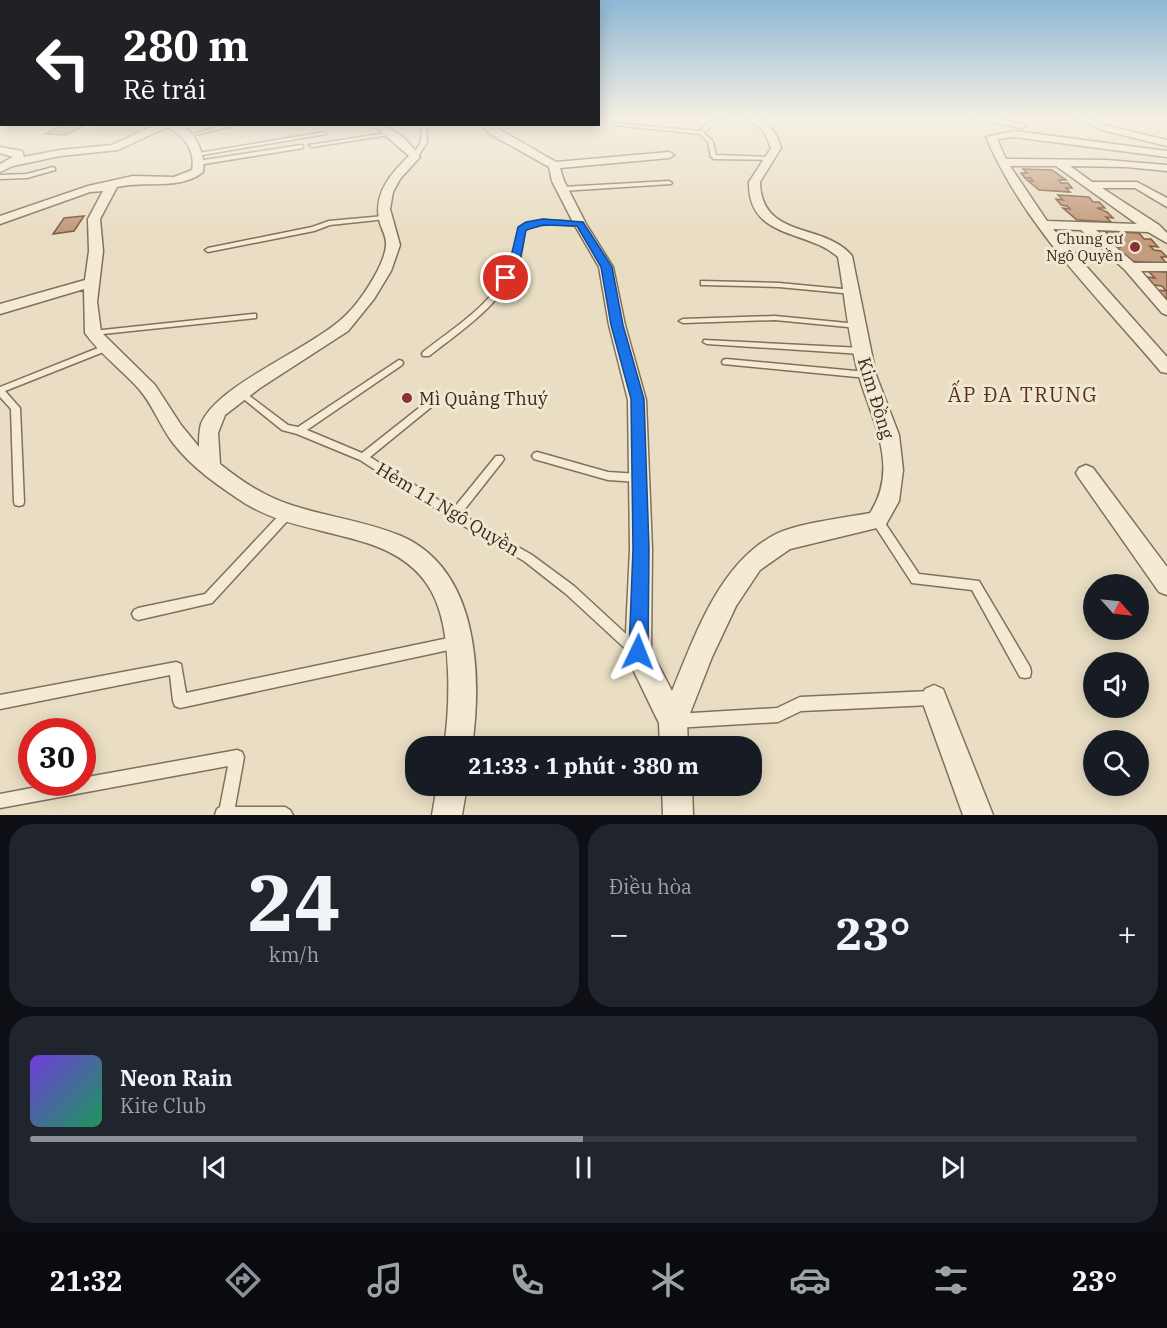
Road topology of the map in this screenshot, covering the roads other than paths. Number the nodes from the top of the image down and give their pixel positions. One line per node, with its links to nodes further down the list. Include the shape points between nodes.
1 (18, 155): 15 (street)
2 (51, 155): 15 (street)
3 (195, 155): 12 (street)
4 (216, 155): 12 (lane)
5 (231, 155): 12 (lane)
6 (536, 155): 16 (street)
7 (669, 155): 16 (street)
8 (713, 155): 13 (lane)
9 (772, 155): 13 (street, Kim Đồng)
10 (999, 155): 14 (street)
11 (415, 157): 27 (street, via 391,181 384,198)
12 (197, 159): 24 (street, via 197,172 175,180 133,179)
13 (770, 159): 40 (street, Kim Đồng, via 756,177 754,188 766,218 780,228 835,244 845,256)
14 (1002, 162): 17 (street); 30 (street)
15 (12, 164): 18 (street)
16 (554, 165): 25 (street, Hẻm 11 Ngô Quyền)
17 (1061, 165): 20 (street, via 1119,163); 23 (street)
18 (0, 169)
19 (53, 169): 21 (lane, via 27,176)
20 (1165, 169)
21 (0, 177)
22 (669, 183): 25 (lane)
23 (1092, 185): 26 (street, via 1137,185); 32 (street)
24 (106, 186): 28 (street); 38 (street, via 111,190 94,219)
25 (562, 189): 29 (street, Hẻm 11 Ngô Quyền)
26 (1167, 203)
27 (384, 218): 35 (lane, via 329,223); 56 (street, via 393,243 390,260 356,315 319,347)
28 (0, 220)
29 (580, 224): 50 (lane, via 543,222 522,229 514,265 498,291); 64 (street, Hẻm 11 Ngô Quyền, via 606,267 638,399)
30 (1043, 225): 31 (street); 53 (street)
31 (1086, 228): 32 (street); 36 (street)
32 (1153, 228): 33 (street); 34 (street)
33 (1167, 228)
34 (1167, 239)
35 (208, 250)
36 (1130, 267): 37 (street); 42 (street)
37 (1167, 267)
38 (94, 282): 41 (street); 46 (street, via 90,302)
39 (704, 283): 40 (lane)
40 (853, 292): 45 (street, Kim Đồng)
41 (0, 309)
42 (1167, 310)
43 (253, 315): 46 (lane)
44 (683, 321): 45 (lane, via 775,318)
45 (858, 326): 49 (street, Kim Đồng)
46 (93, 333): 48 (street)
47 (707, 342): 49 (lane)
48 (108, 347): 55 (lane); 62 (street, via 146,385 181,438)
49 (862, 351): 54 (street, Kim Đồng)
50 (426, 354)
51 (726, 362): 54 (lane)
52 (399, 363): 58 (lane)
53 (1167, 368)
54 (867, 375): 68 (street, Kim Đồng, via 890,435 893,470 889,501)
55 (0, 391): 65 (lane, via 15,408)
56 (240, 393): 58 (lane, Hẻm 11 Ngô Quyền, via 281,426); 62 (street, via 220,409 211,423)
57 (432, 402): 60 (lane)
58 (300, 431): 60 (lane, Hẻm 11 Ngô Quyền)
59 (537, 456): 64 (lane, via 608,476)
60 (363, 457): 67 (lane, Hẻm 11 Ngô Quyền)
61 (499, 459): 67 (lane)
62 (210, 464): 66 (street, via 240,490)
63 (1086, 473): 69 (street)
64 (639, 478): 72 (street, Hẻm 11 Ngô Quyền)
65 (19, 502)
66 (286, 515): 70 (lane, via 208,599); 71 (street, via 396,542 420,557 441,579 449,596)
67 (454, 515): 72 (lane, Hẻm 11 Ngô Quyền, via 528,558)
68 (877, 520): 73 (lane, via 916,579 975,585); 76 (street, via 784,541 752,563 728,598 701,652)
69 (1167, 585)
70 (138, 614)
71 (460, 642): 75 (lane, via 180,700 176,668); 77 (street)
72 (638, 652): 76 (street, Hẻm 11 Ngô Quyền)
73 (1024, 672)
74 (934, 698): 76 (lane, via 800,704 778,715); 85 (street)
75 (0, 702)
76 (673, 734)
77 (460, 736)
78 (450, 796): 83 (street)
79 (677, 796): 84 (street)
80 (0, 801): 81 (lane, via 237,756)
81 (223, 814): 82 (lane)
82 (285, 815)
83 (447, 815)
84 (678, 815)
85 (978, 815)

